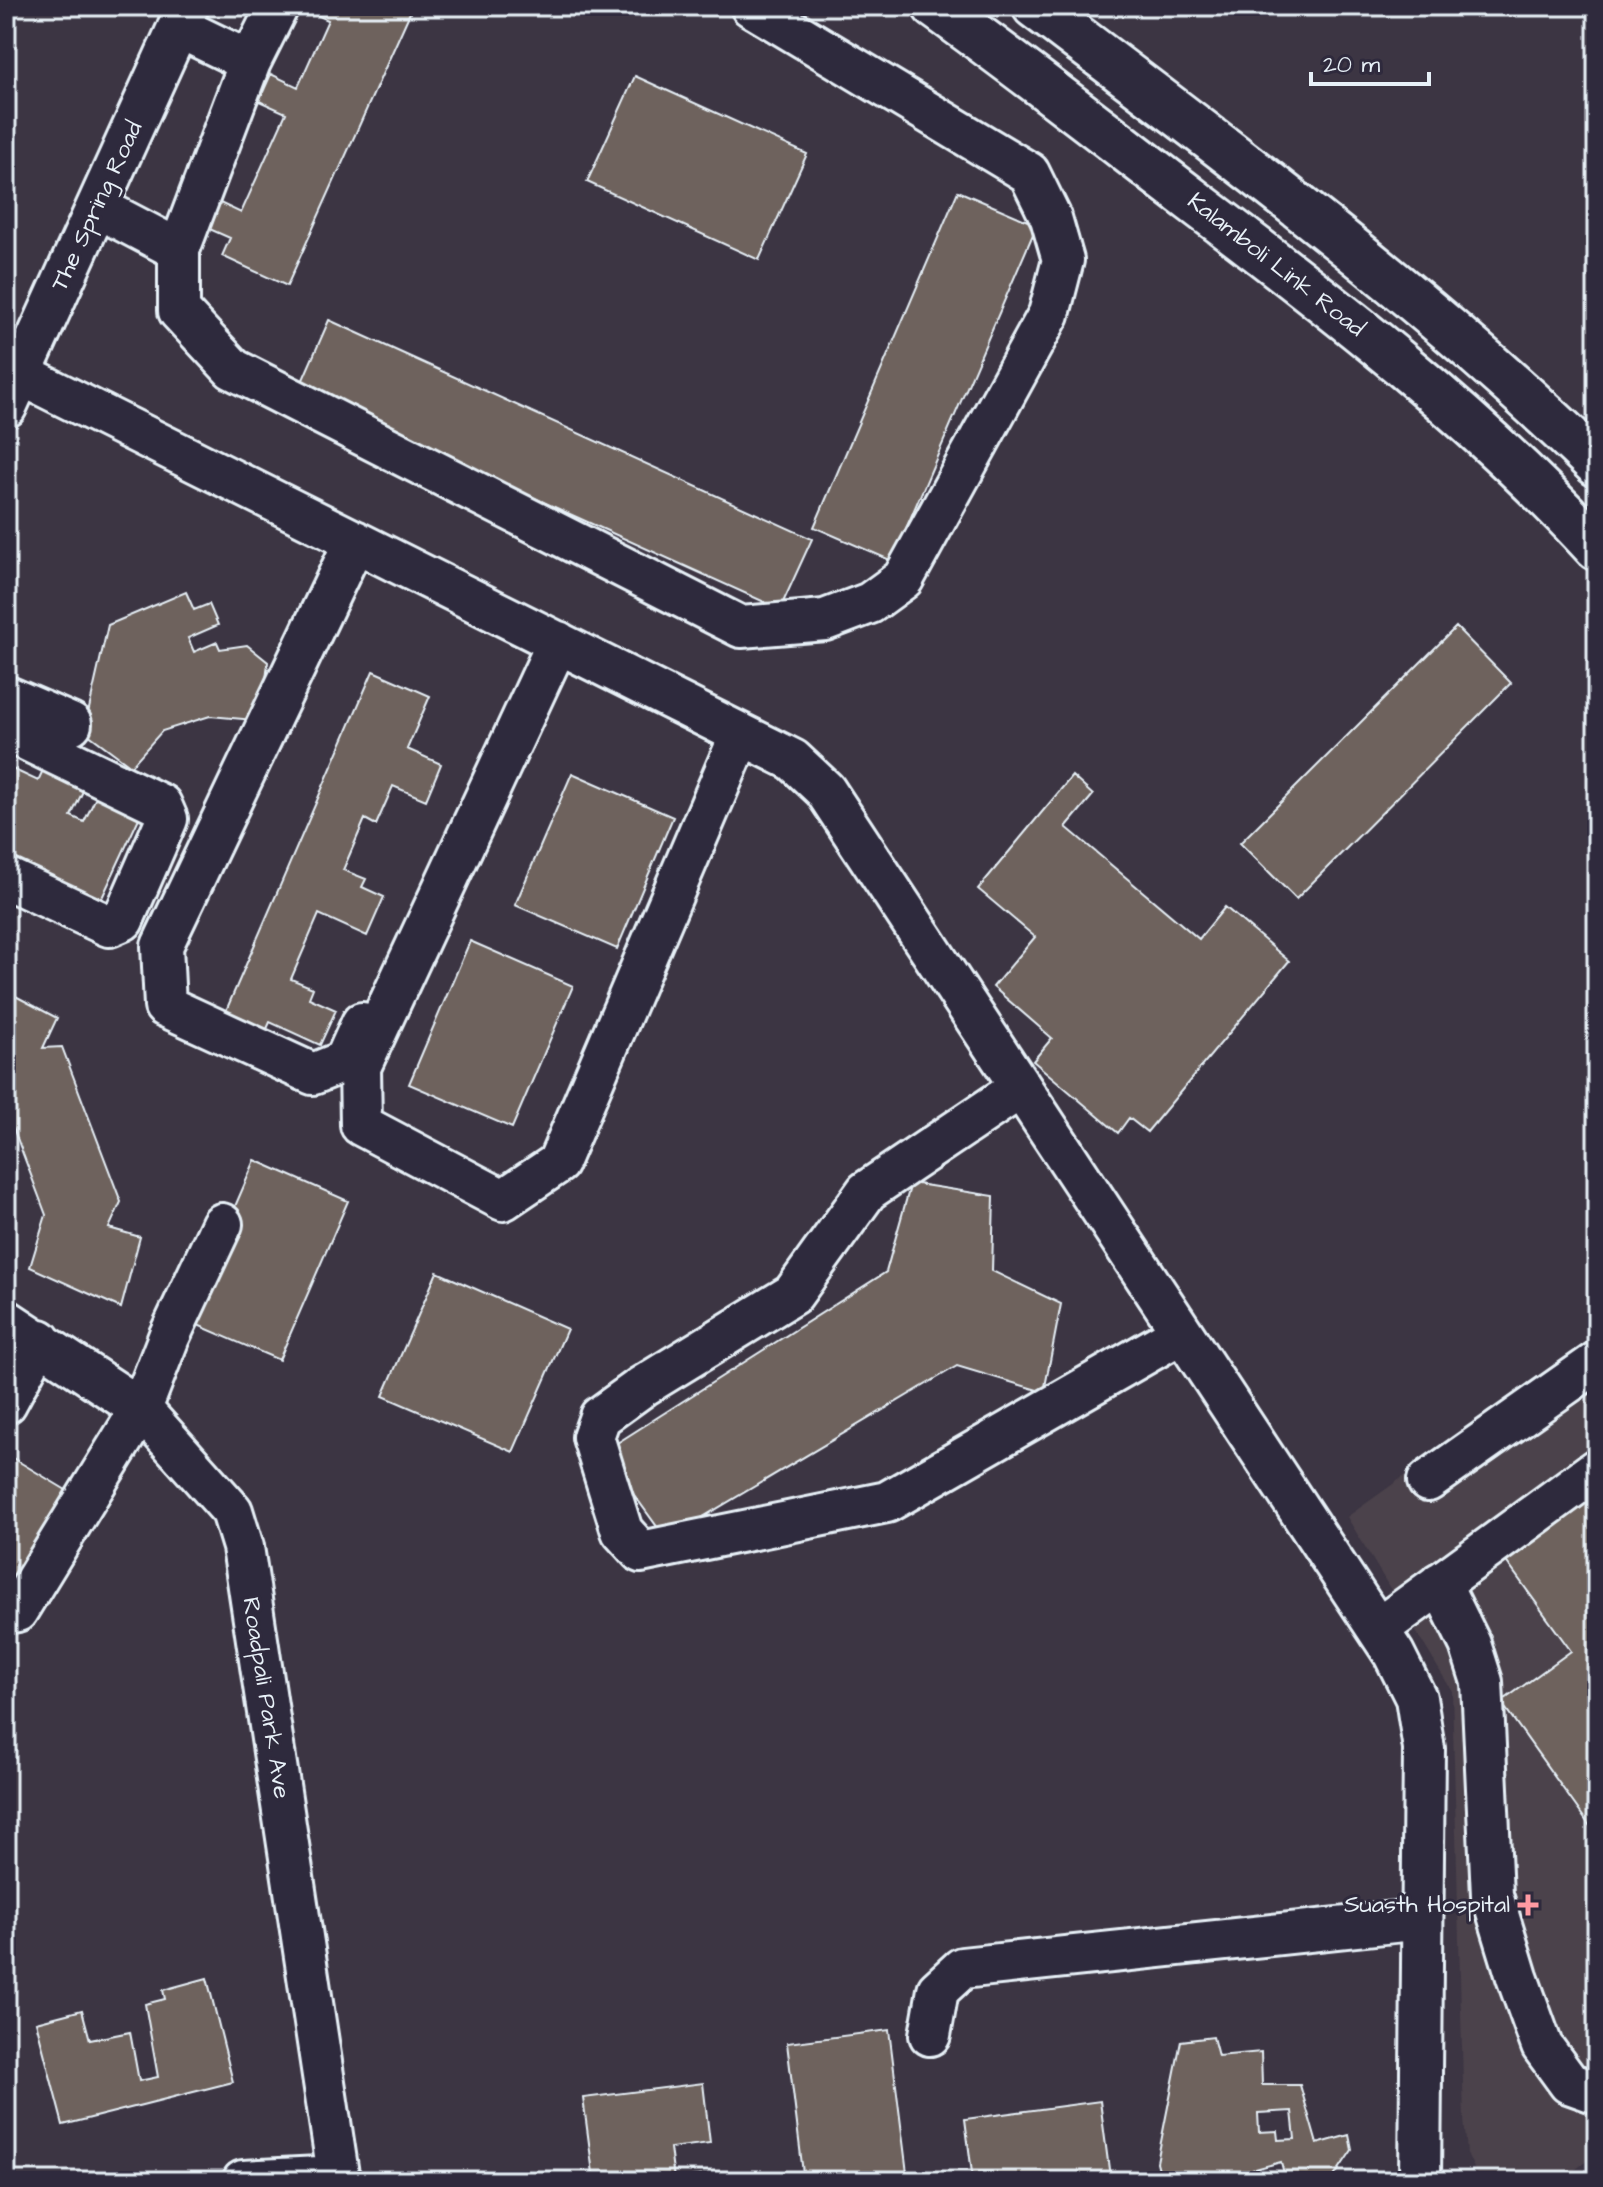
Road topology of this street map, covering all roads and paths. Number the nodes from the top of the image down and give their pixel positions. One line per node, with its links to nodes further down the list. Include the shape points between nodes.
1 (278, 6): 6 (street)
2 (751, 6): 8 (street, via 1029,173 1051,218 1063,260 1049,314 903,579 870,603 825,620 741,627 233,369 179,311)
3 (935, 6): 12 (main road, Kalamboli Link Road, via 1325,300 1436,394)
4 (1035, 6): 10 (main road, via 1361,254 1474,349)
5 (183, 17): 6 (street); 7 (street, The Spring Road)
6 (250, 62): 8 (street)
7 (97, 207): 8 (street); 9 (street, The Spring Road)
8 (179, 250)
9 (13, 390): 11 (street)
10 (1597, 464)
11 (355, 541): 13 (street); 13 (street, via 162,946 165,1006 313,1074 345,1061)
12 (1597, 548)
13 (548, 638): 17 (street); 17 (street, via 360,1067 361,1125 503,1200 558,1163)
14 (6, 696): 15 (street)
15 (71, 724)
16 (6, 730): 18 (street, via 161,805 167,819 123,920 109,926)
17 (741, 734): 19 (street, via 793,760 825,790)
18 (6, 878)
19 (1020, 1088): 22 (street); 22 (street, via 867,1191 793,1294 600,1417 593,1437 622,1531 641,1552 887,1502)
20 (222, 1224): 26 (street)
21 (6, 1320): 23 (street, Roadpali Park Ave)
22 (1181, 1333): 31 (street)
23 (40, 1340): 25 (street); 26 (street, Roadpali Park Ave)
24 (1597, 1362): 28 (street)
25 (6, 1403)
26 (141, 1409): 30 (street, via 17,1611); 37 (street, Roadpali Park Ave, via 232,1511 243,1547)
27 (1597, 1469): 29 (street)
28 (1428, 1481)
29 (1440, 1583): 31 (street); 32 (street, via 1482,1682)
30 (6, 1613)
31 (1378, 1629): 33 (street, via 1416,1698 1424,1749)
32 (1489, 1835): 33 (street); 36 (street, via 1492,1895 1542,2046 1569,2083)
33 (1423, 1836): 34 (street)
34 (1422, 1919): 35 (street, via 962,1968 938,1990); 39 (street)
35 (930, 2035)
36 (1597, 2093)
37 (339, 2178): 38 (street)
38 (243, 2181)
39 (1420, 2181)

